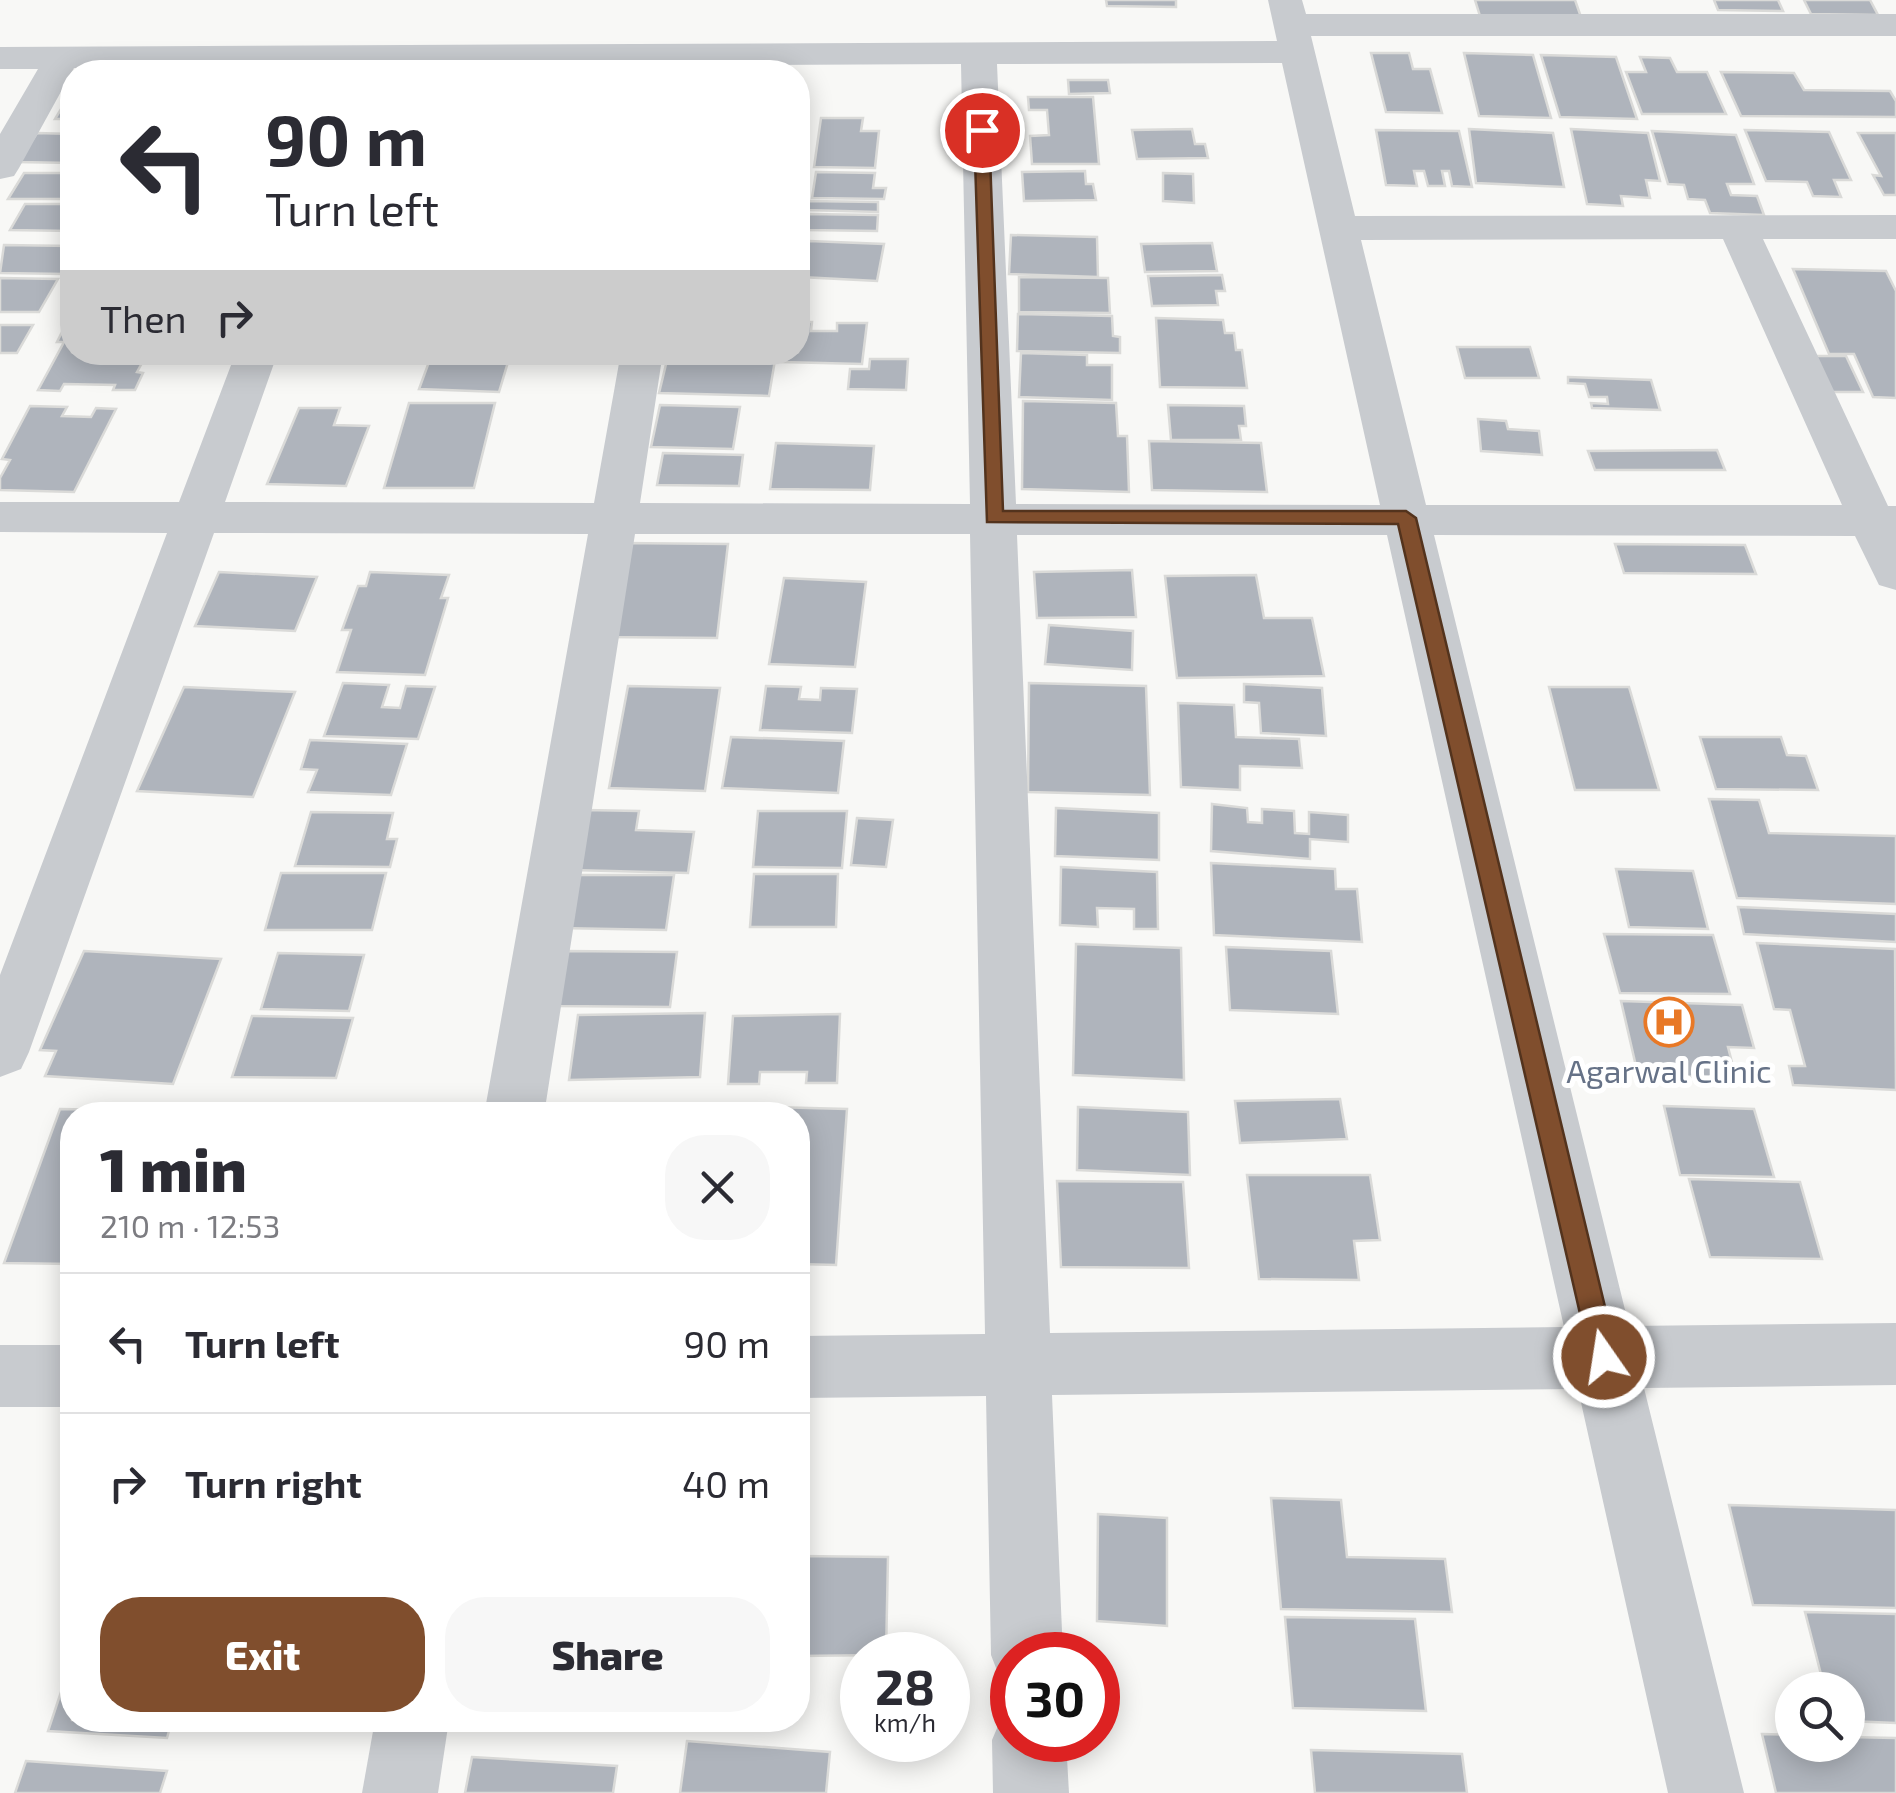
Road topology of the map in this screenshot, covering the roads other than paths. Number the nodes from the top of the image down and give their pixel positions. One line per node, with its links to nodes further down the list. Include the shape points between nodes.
1 (1676, 13): 2 (street); 3 (street)
2 (1896, 25)
3 (1292, 26): 4 (street); 14 (street)
4 (979, 53): 9 (street); 20 (street)
5 (62, 57): 6 (street); 7 (street); 8 (street)
6 (0, 58)
7 (60, 60)
8 (191, 60)
9 (777, 60)
10 (60, 61): 11 (street)
11 (0, 168)
12 (1737, 227): 13 (street); 14 (street); 22 (street)
13 (1896, 227)
14 (1338, 228): 21 (street)
15 (253, 365): 18 (street)
16 (640, 365): 19 (street)
17 (0, 517): 18 (street)
18 (197, 517): 19 (street); 24 (street)
19 (614, 518): 20 (street); 25 (street)
20 (994, 518): 21 (street); 28 (street)
21 (1406, 518): 22 (street); 27 (street)
22 (1884, 521): 23 (street)
23 (1896, 574)
24 (0, 1052)
25 (516, 1102)
26 (1896, 1354): 27 (street)
27 (1604, 1357): 28 (street); 37 (street)
28 (1018, 1365): 29 (street); 32 (street)
29 (810, 1367)
30 (0, 1376): 31 (street)
31 (60, 1376)
32 (1026, 1632)
33 (410, 1732): 35 (street)
34 (1030, 1762): 36 (street)
35 (400, 1793)
36 (1031, 1793)
37 (1706, 1793)

